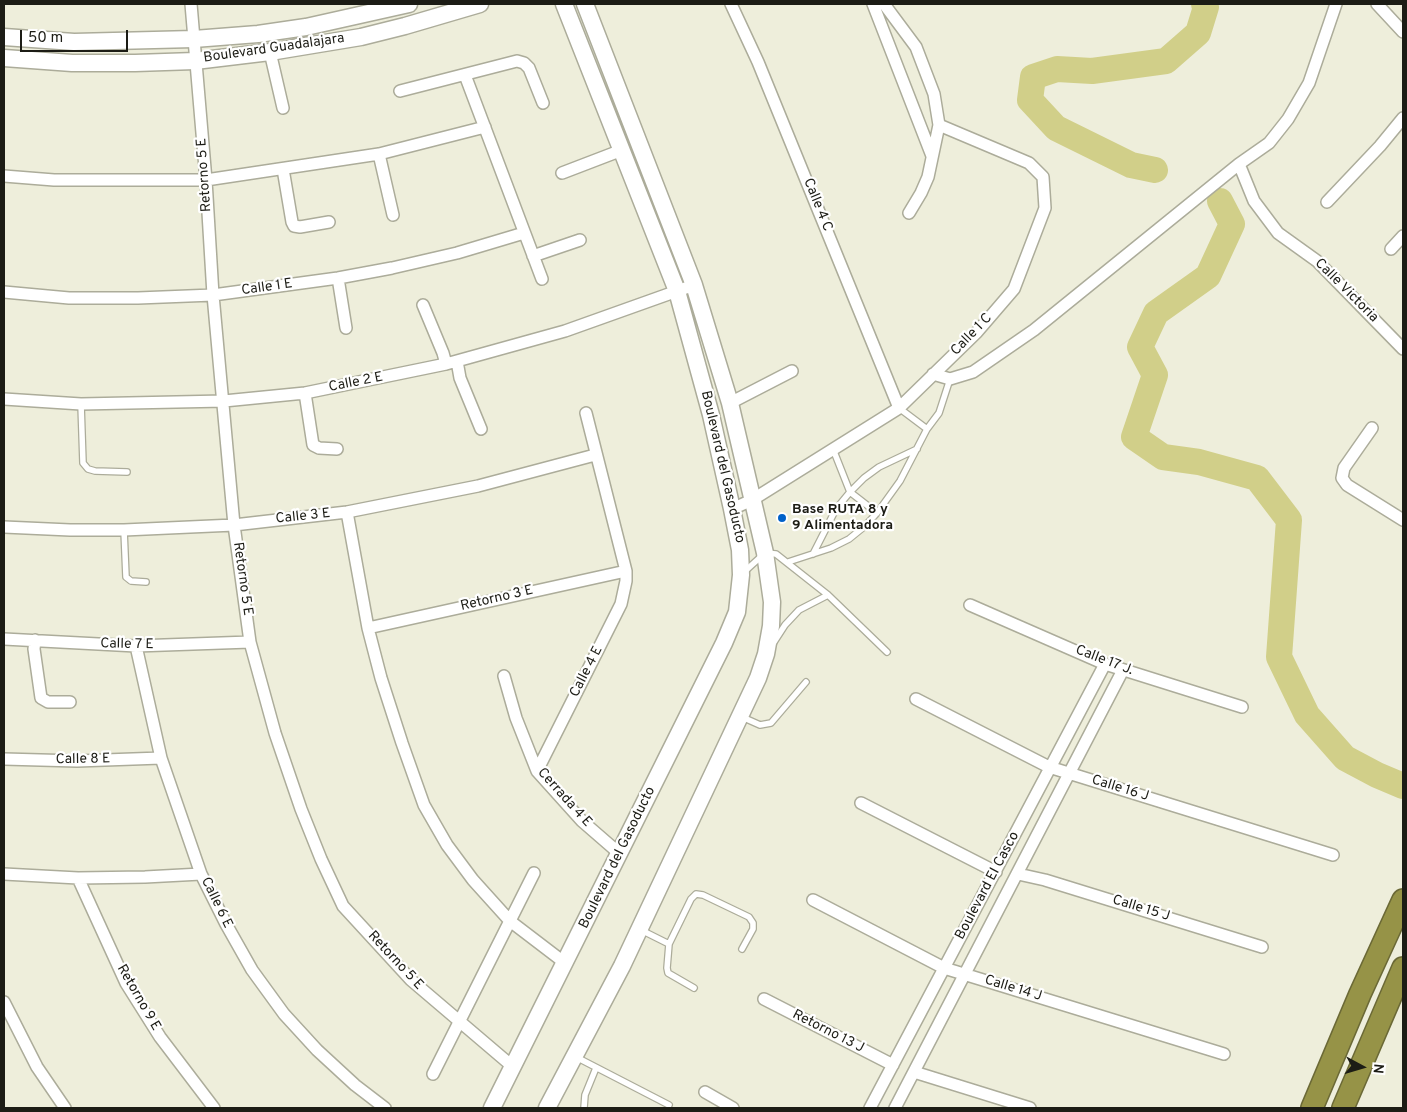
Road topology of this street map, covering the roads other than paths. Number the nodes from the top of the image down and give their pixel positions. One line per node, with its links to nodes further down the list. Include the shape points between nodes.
1 (190, 4): 13 (street, Retorno 5 E)
2 (409, 4): 13 (street, Boulevard Guadalajara, via 306,27)
3 (480, 4): 14 (street, Boulevard Guadalajara, via 405,26)
4 (564, 4): 24 (street, Boulevard del Gasoducto)
5 (585, 4): 43 (street, Boulevard del Gasoducto)
6 (731, 4): 60 (street, Calle 4 C, via 758,62)
7 (873, 4): 26 (street)
8 (884, 4): 22 (street, via 916,47 934,94)
9 (1336, 4): 27 (street, via 1309,83 1288,119 1269,143)
10 (1377, 4): 11 (street)
11 (1403, 32)
12 (4, 37): 13 (street, Boulevard Guadalajara, via 74,42)
13 (194, 39): 16 (street, Retorno 5 E)
14 (270, 52): 16 (street, Boulevard Guadalajara); 20 (street)
15 (4, 58): 16 (street, Boulevard Guadalajara, via 81,63)
16 (195, 60): 31 (street, Retorno 5 E)
17 (465, 75): 18 (street); 19 (street, via 507,62 524,63); 23 (street)
18 (400, 91)
19 (543, 104)
20 (283, 108)
21 (1403, 118): 32 (street)
22 (939, 125): 26 (street); 53 (street, Calle 1 C, via 1029,163 1043,177 1044,208 1014,289 977,332)
23 (485, 127): 25 (street); 36 (street)
24 (622, 150): 29 (street); 44 (street, Boulevard del Gasoducto)
25 (379, 154): 28 (street); 34 (street)
26 (933, 157): 33 (street, via 928,177)
27 (1239, 164): 49 (street, Calle Victoria, via 1254,201 1278,233 1317,261); 54 (street, via 1034,330 973,372)
28 (283, 169): 31 (street); 35 (street, via 294,226)
29 (562, 173)
30 (4, 176): 31 (street, via 54,180)
31 (206, 180): 46 (street, Retorno 5 E)
32 (1328, 202)
33 (909, 213)
34 (393, 215)
35 (329, 222)
36 (524, 233): 40 (street); 41 (street, Calle 1 E, via 457,253)
37 (1403, 236): 39 (street)
38 (580, 240): 40 (street)
39 (1391, 249)
40 (533, 256): 42 (street)
41 (338, 278): 46 (street, Calle 1 E); 48 (street)
42 (542, 279)
43 (694, 285): 44 (street, Calle 2 E); 58 (street, Boulevard del Gasoducto)
44 (678, 291): 50 (street, Calle 2 E, via 565,331); 72 (street, Boulevard del Gasoducto)
45 (4, 292): 46 (street, Calle 1 E, via 69,298)
46 (213, 295): 57 (street, Retorno 5 E)
47 (423, 305): 51 (street)
48 (346, 328)
49 (1403, 349)
50 (458, 361): 51 (street, Calle 2 E); 63 (street, via 460,378)
51 (446, 364): 55 (street, Calle 2 E)
52 (792, 371): 58 (street)
53 (933, 374): 54 (street); 60 (street, Calle 1 C)
54 (950, 378): 64 (lane, via 939,413)
55 (304, 393): 57 (street, Calle 2 E); 66 (street, via 313,445)
56 (4, 399): 59 (street, Calle 2 E)
57 (224, 401): 59 (street, Calle 2 E); 76 (street, Retorno 5 E)
58 (730, 403): 71 (street, Boulevard del Gasoducto)
59 (81, 404): 69 (lane, via 84,463 88,469)
60 (899, 408): 64 (lane); 67 (street, Calle 1 C)
61 (586, 413): 68 (street)
62 (1372, 428): 75 (street, via 1344,468 1342,478 1347,485)
63 (481, 429)
64 (927, 429): 65 (lane)
65 (917, 449): 70 (lane, via 879,467); 74 (lane, via 900,481)
66 (337, 450)
67 (833, 450): 70 (lane); 71 (street, Calle 1 C)
68 (596, 455): 73 (street, Calle 3 E, via 478,486); 82 (street)
69 (127, 472)
70 (850, 492): 74 (lane); 80 (lane, via 836,509)
71 (752, 500): 72 (street, Calle 1 C); 79 (street, Boulevard del Gasoducto)
72 (732, 508): 83 (street, Boulevard del Gasoducto, via 740,550)
73 (348, 512): 76 (street, Calle 3 E); 87 (street)
74 (877, 513): 80 (lane, via 849,539)
75 (1403, 520)
76 (234, 525): 78 (street, Calle 3 E); 90 (street, Retorno 5 E)
77 (4, 527): 78 (street, Calle 3 E)
78 (124, 530): 84 (lane, via 126,577 131,581)
79 (765, 553): 81 (lane, via 776,554); 83 (lane); 93 (street, Boulevard del Gasoducto, via 772,602 772,626)
80 (813, 554): 81 (lane)
81 (788, 562): 85 (lane)
82 (626, 571): 87 (street, Retorno 3 E); 105 (street, Calle 4 E, via 621,604)
83 (740, 575): 108 (street, Boulevard del Gasoducto, via 737,612 724,643)
84 (146, 582)
85 (828, 596): 92 (lane); 93 (lane, via 799,610)
86 (970, 604): 94 (street, Calle 17 J.)
87 (368, 628): 118 (street, via 381,678 424,805 447,845)
88 (4, 639): 89 (street, Calle 7 E)
89 (35, 640): 91 (street, Calle 7 E); 99 (street, via 40,698 48,702)
90 (250, 642): 91 (street, Calle 7 E); 130 (street, Retorno 5 E, via 275,733 301,809 343,906 411,980)
91 (136, 646): 102 (street, Calle 6 E)
92 (887, 652)
93 (766, 654): 101 (street, Boulevard del Gasoducto)
94 (1105, 664): 95 (street, Calle 17 J.); 104 (street, Boulevard El Casco)
95 (1124, 670): 100 (street, Calle 17 J.); 106 (street, Boulevard El Casco)
96 (504, 676): 105 (street, Cerrada 4 E)
97 (806, 682): 101 (lane, via 771,723 760,725)
98 (916, 699): 104 (street, Calle 16 J)
99 (70, 702)
100 (1242, 707)
101 (740, 716): 119 (street, Boulevard del Gasoducto)
102 (161, 758): 103 (street, Calle 8 E); 113 (street, Calle 6 E)
103 (4, 759)
104 (1049, 767): 106 (street, Calle 16 J); 110 (street, Boulevard El Casco)
105 (537, 771): 108 (street, Cerrada 4 E, via 582,821)
106 (1069, 773): 109 (street, Calle 16 J); 114 (street, Boulevard El Casco)
107 (861, 803): 110 (street)
108 (620, 854): 123 (street, Boulevard del Gasoducto)
109 (1333, 855)
110 (996, 872): 124 (street, Boulevard El Casco)
111 (534, 873): 118 (street)
112 (4, 874): 115 (street)
113 (201, 874): 115 (street); 142 (street, Calle 6 E, via 252,970 284,1014 317,1050)
114 (1018, 874): 121 (street, Calle 15 J); 126 (street, Boulevard El Casco)
115 (78, 878): 141 (street, Retorno 9 E, via 126,983 160,1037)
116 (813, 900): 124 (street, Calle 14 J)
117 (1403, 900): 150 (highway)
118 (510, 921): 123 (street); 130 (street)
119 (639, 929): 120 (lane); 132 (street, Boulevard del Gasoducto)
120 (669, 944): 122 (lane, via 696,894 749,917 753,929); 127 (lane, via 668,973)
121 (1262, 947)
122 (742, 949)
123 (565, 963): 134 (street, Boulevard del Gasoducto)
124 (944, 968): 126 (street, Calle 14 J); 133 (street, Boulevard El Casco)
125 (1403, 968): 151 (highway)
126 (964, 974): 131 (street, Calle 14 J); 136 (street, Boulevard El Casco)
127 (694, 988)
128 (764, 999): 133 (street, Retorno 13 J)
129 (4, 1002): 140 (street, via 37,1067)
130 (459, 1023): 134 (street, Retorno 5 E); 137 (street)
131 (1224, 1054)
132 (574, 1056): 135 (lane); 144 (street, Boulevard del Gasoducto)
133 (893, 1065): 147 (street, Boulevard El Casco)
134 (512, 1066): 143 (street, Boulevard del Gasoducto)
135 (596, 1068): 139 (lane); 145 (lane, via 585,1095)
136 (914, 1072): 148 (street, Boulevard El Casco); 149 (street)
137 (434, 1074)
138 (705, 1092): 146 (street)
139 (669, 1105)
140 (65, 1108)
141 (214, 1108)
142 (385, 1108)
143 (492, 1108)
144 (547, 1108)
145 (584, 1108)
146 (733, 1108)
147 (870, 1108)
148 (895, 1108)
149 (1030, 1108)
150 (1312, 1108)
151 (1344, 1108)

